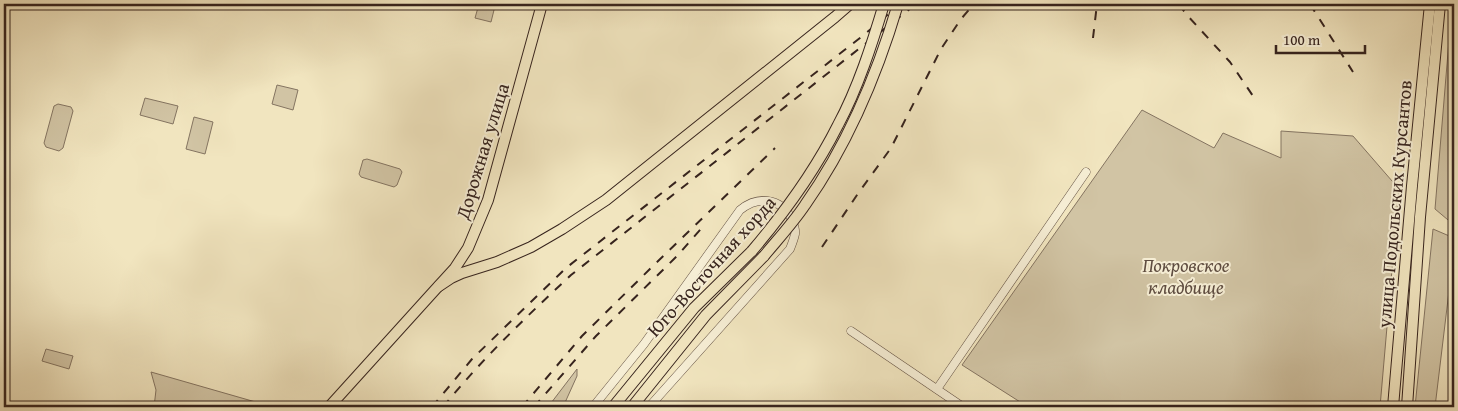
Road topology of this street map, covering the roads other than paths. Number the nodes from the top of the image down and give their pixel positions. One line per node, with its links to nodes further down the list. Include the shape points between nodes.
1 (542, 4): 10 (main road, Дорожная улица, via 488,200)
2 (845, 4): 8 (main road)
3 (850, 4): 8 (main road)
4 (884, 4): 18 (main road, Юго-Восточная хорда, bridge, via 839,124 807,179 752,251 694,308)
5 (898, 4): 19 (main road, Юго-Восточная хорда, bridge, via 851,129 804,207 764,256 706,315)
6 (1430, 4): 22 (main road, улица Подольских Курсантов)
7 (1440, 4): 23 (main road, улица Подольских Курсантов, via 1420,217)
8 (835, 18): 12 (main road, via 606,200 531,247)
9 (1086, 172): 15 (street)
10 (463, 256): 11 (main road, Дорожная улица); 12 (main road, via 468,267)
11 (454, 268): 12 (main road); 13 (main road, Дорожная улица)
12 (476, 269): 13 (main road)
13 (439, 286): 16 (main road, Дорожная улица)
14 (852, 331): 15 (street)
15 (937, 389): 21 (street)
16 (329, 407)
17 (593, 407): 20 (street, via 644,344 740,210 757,201 780,205 790,215 795,227 790,249)
18 (613, 407)
19 (632, 407)
20 (649, 407)
21 (964, 407)
22 (1394, 407)
23 (1407, 407)

